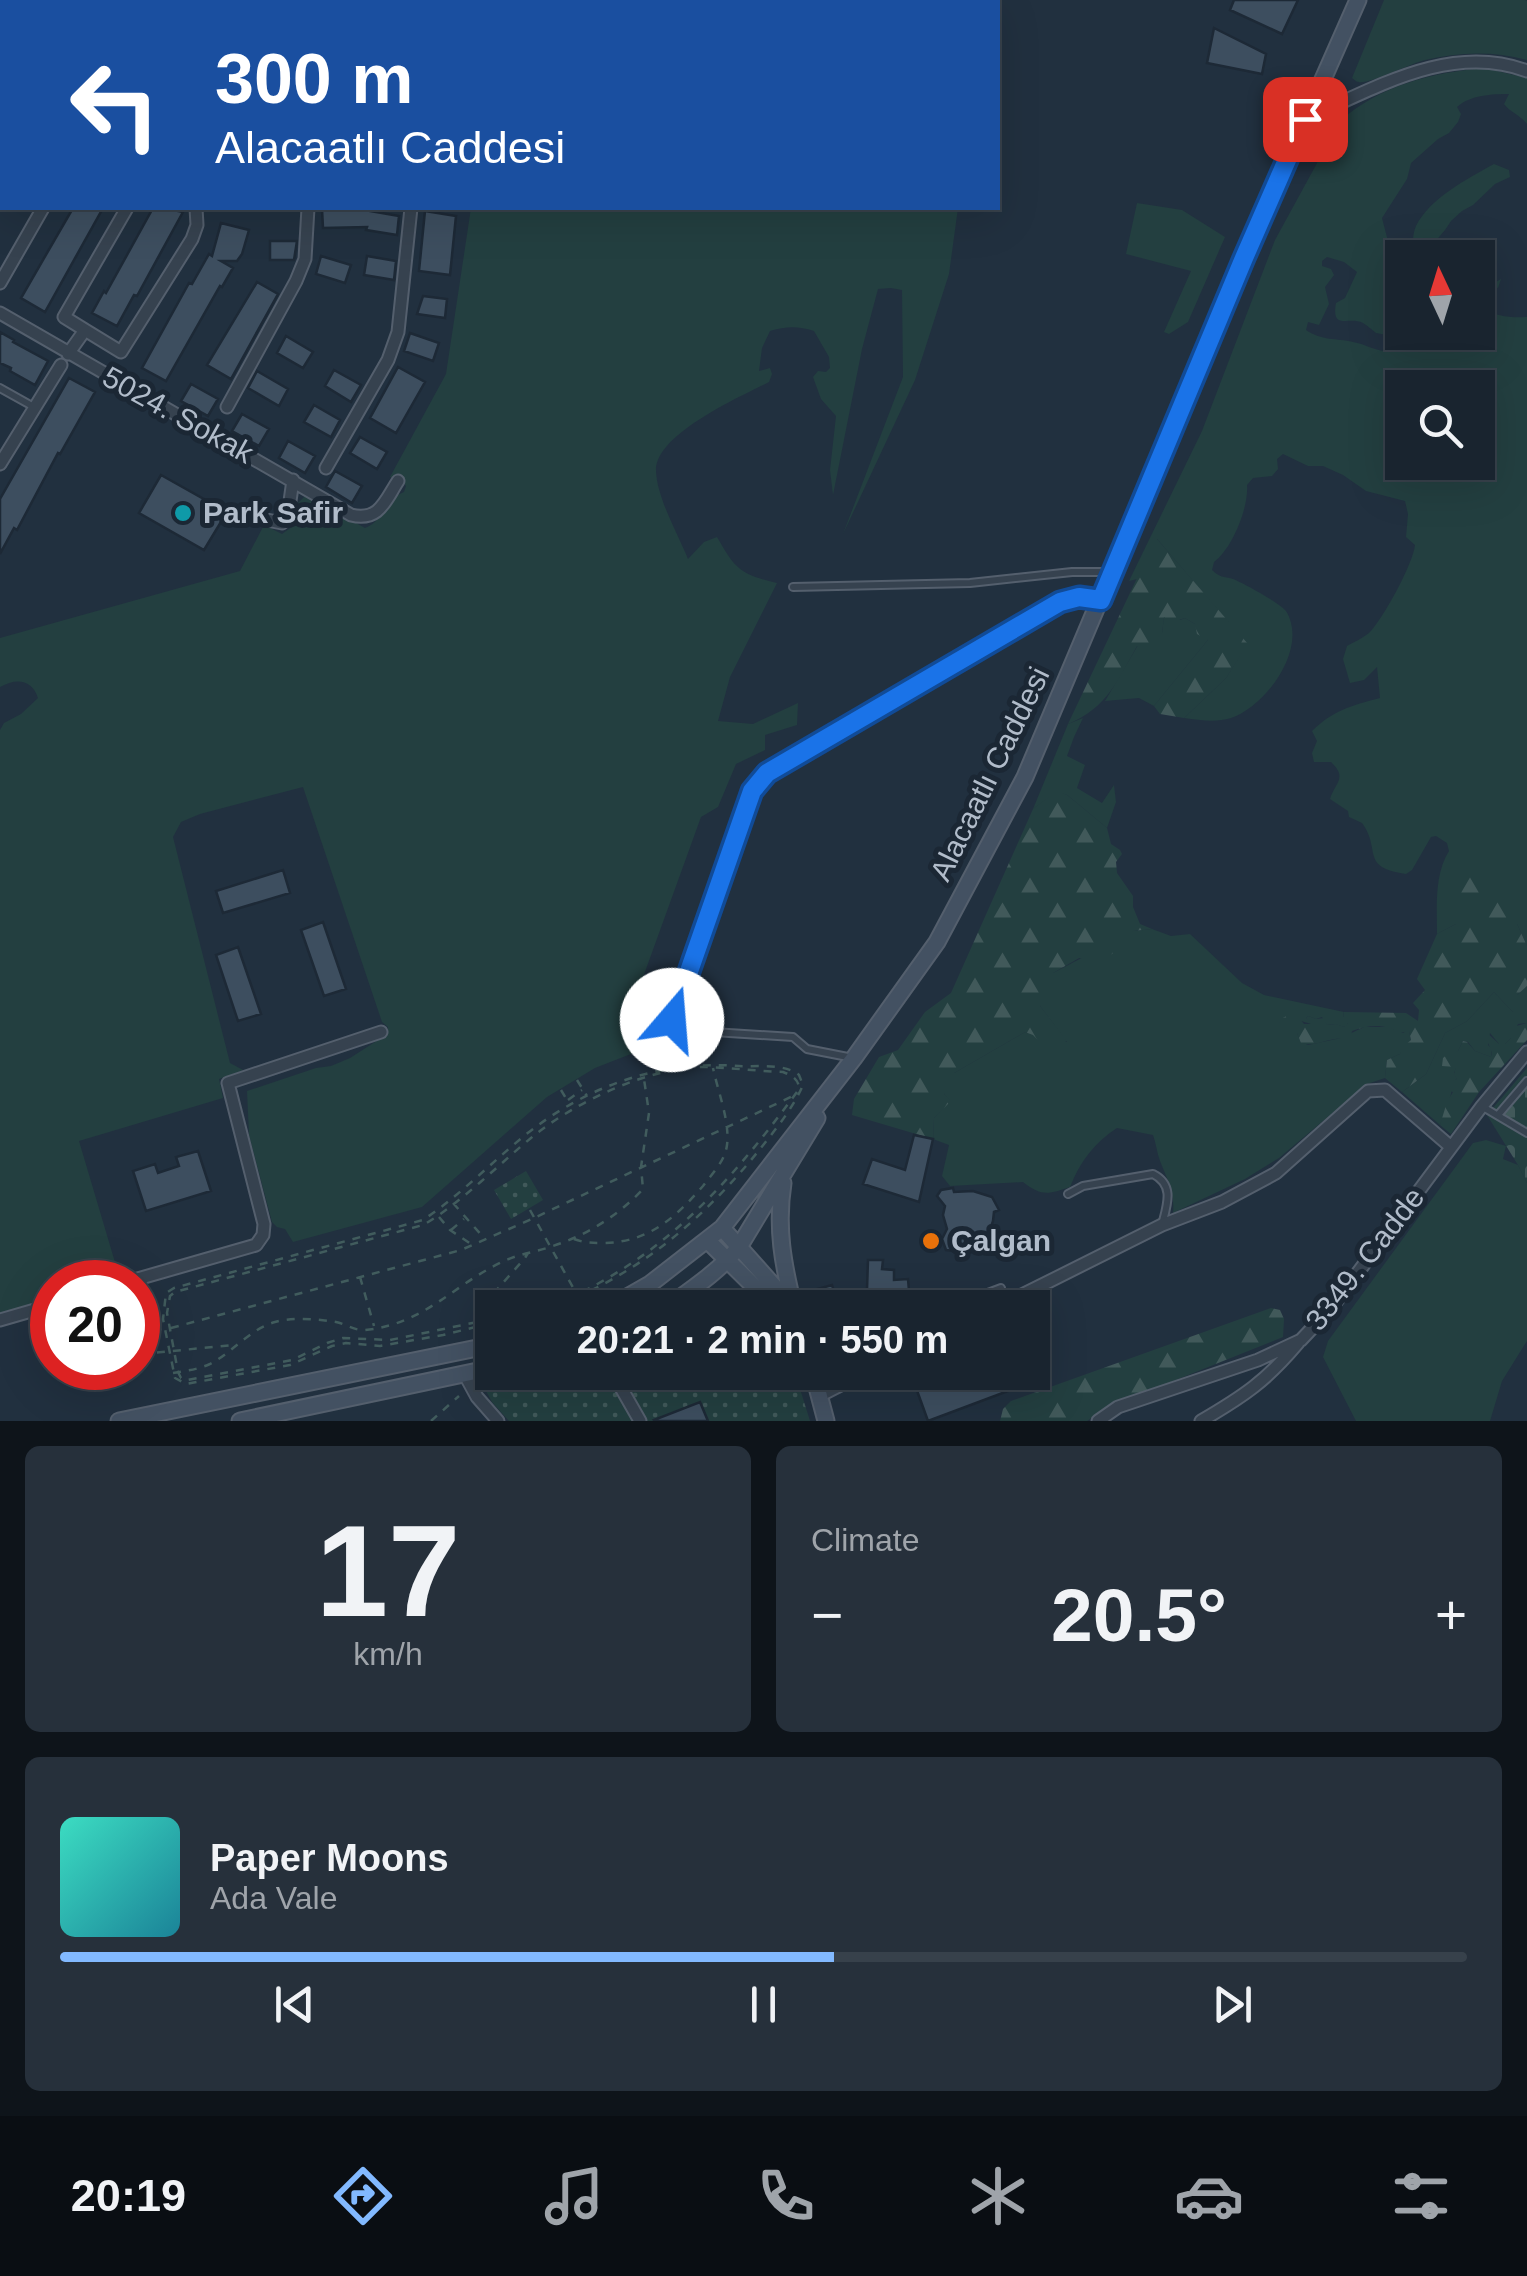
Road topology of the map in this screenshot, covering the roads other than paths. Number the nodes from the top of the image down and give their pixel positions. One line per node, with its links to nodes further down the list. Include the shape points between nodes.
1 (1358, 0): 3 (main road, Alacaatlı Caddesi)
2 (1527, 71): 3 (street, via 1479,61 1444,64)
3 (1305, 119): 21 (main road, Alacaatlı Caddesi)
4 (43, 210): 9 (street)
5 (126, 210): 11 (street, via 64,317)
6 (196, 210): 11 (street, via 192,239 121,352)
7 (308, 210): 14 (street, via 296,281)
8 (412, 210): 17 (street, via 398,332)
9 (0, 283)
10 (0, 313): 12 (street, 5024. Sokak)
11 (85, 330): 12 (street)
12 (64, 360): 15 (street); 18 (street, 5024. Sokak)
13 (0, 388): 15 (lane)
14 (227, 407)
15 (34, 408): 16 (street)
16 (0, 464)
17 (326, 468)
18 (293, 480): 19 (street, 5024. Sokak, via 363,518 379,510); 20 (street, via 282,523)
19 (398, 482)
20 (267, 520)
21 (1112, 572): 22 (lane); 23 (main road, Alacaatlı Caddesi)
22 (793, 587)
23 (1101, 600): 26 (main road, Alacaatlı Caddesi, via 990,845 937,942); 26 (lane, via 1060,602 767,773 752,791 672,1020 682,1030 792,1037 807,1049)
24 (381, 1032): 39 (street, via 228,1084 263,1235 256,1244)
25 (1527, 1052): 28 (street, 3349. Cadde)
26 (854, 1058): 32 (main road, Alacaatlı Caddesi); 35 (main road, Alacaatlı Caddesi)
27 (1527, 1081): 29 (lane)
28 (1482, 1106): 29 (lane); 31 (street, 3349. Cadde)
29 (1498, 1115): 30 (lane)
30 (1527, 1132)
31 (1452, 1147): 34 (street, via 1385,1090 1368,1092 1276,1174); 50 (street, 3349. Cadde)
32 (784, 1176): 37 (main road, Alacaatlı Caddesi); 45 (main road, via 779,1215)
33 (1068, 1194): 34 (lane, via 1154,1174 1167,1186)
34 (1162, 1225): 47 (street)
35 (722, 1228): 36 (main road, Alacaatlı Caddesi); 37 (main road)
36 (708, 1241): 38 (main road); 41 (main road, Alacaatlı Caddesi)
37 (739, 1247): 38 (main road, Alacaatlı Caddesi); 44 (main road)
38 (727, 1261): 42 (main road, Alacaatlı Caddesi); 43 (main road)
39 (160, 1272)
40 (1001, 1288): 46 (lane)
41 (640, 1290)
42 (691, 1290)
43 (757, 1290)
44 (777, 1290)
45 (788, 1290)
46 (996, 1290)
47 (1032, 1290)
48 (30, 1311): 49 (street)
49 (0, 1320)
50 (1301, 1340): 63 (street, 3349. Cadde, via 1118,1407); 64 (street, via 1245,1396)
51 (475, 1348): 58 (main road)
52 (475, 1375): 53 (main road)
53 (467, 1379): 59 (main road); 60 (street)
54 (622, 1390): 61 (street)
55 (818, 1390): 57 (main road)
56 (831, 1390): 57 (street)
57 (819, 1396): 62 (main road)
58 (119, 1421)
59 (240, 1421)
60 (498, 1421)
61 (640, 1421)
62 (826, 1421)
63 (1098, 1421)
64 (1201, 1421)

